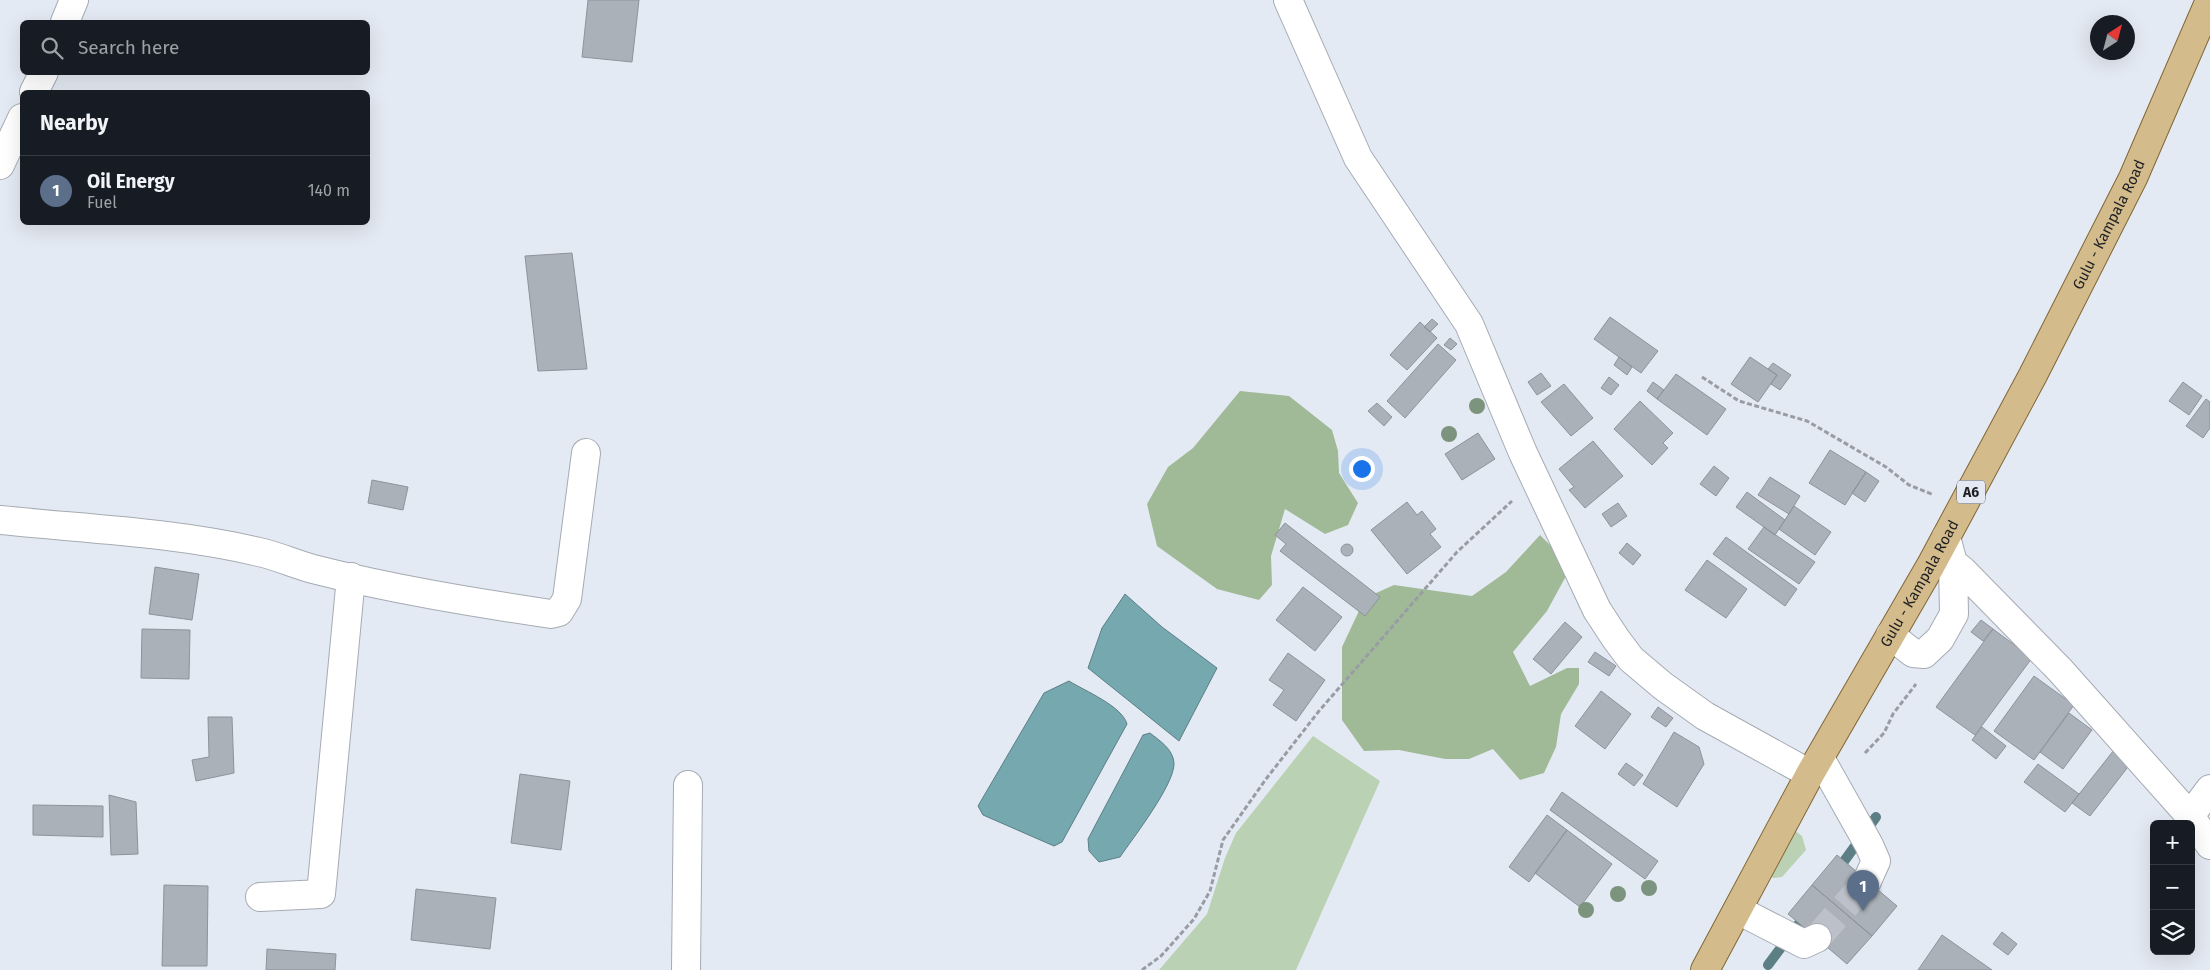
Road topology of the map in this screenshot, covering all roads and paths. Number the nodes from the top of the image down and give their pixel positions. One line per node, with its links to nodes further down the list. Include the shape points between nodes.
1 (74, 0): 4 (street)
2 (1288, 0): 11 (street, via 1358,158 1469,324)
3 (2210, 0): 12 (main road, Gulu - Kampala Road / A6, via 2133,178)
4 (66, 20)
5 (42, 75): 6 (street)
6 (35, 90)
7 (20, 122): 8 (street)
8 (0, 165)
9 (1702, 377): 12 (path, via 1739,401 1807,421 1909,485)
10 (586, 453): 16 (street, via 567,599 558,612 551,614 449,598)
11 (1536, 479): 20 (street, via 1598,610 1631,659 1704,716); 30 (path, via 1457,552 1320,711 1223,840 1210,891 1194,920 1161,956)
12 (1962, 508): 14 (main road, Gulu - Kampala Road / A6)
13 (0, 520): 16 (street, via 195,541 259,552)
14 (1946, 536): 15 (street); 17 (main road, Gulu - Kampala Road / A6)
15 (1953, 563): 18 (street, via 1954,614); 23 (street, via 2060,670)
16 (350, 577): 26 (street, via 321,894)
17 (1890, 635): 18 (street, via 1913,653 1924,654); 20 (main road, Gulu - Kampala Road / A6)
18 (1933, 645): 19 (path, via 1928,669 1893,714 1884,733)
19 (1865, 753)
20 (1815, 766): 25 (street, via 1869,844 1876,861); 27 (main road, Gulu - Kampala Road / A6)
21 (688, 785): 29 (street)
22 (2210, 789): 23 (street)
23 (2190, 816): 24 (street)
24 (2210, 845)
25 (1867, 881)
26 (260, 897)
27 (1738, 910): 28 (street, via 1804,944); 31 (main road, Gulu - Kampala Road / A6)
28 (1816, 938)
29 (686, 970)
30 (1142, 970)
31 (1705, 970)

